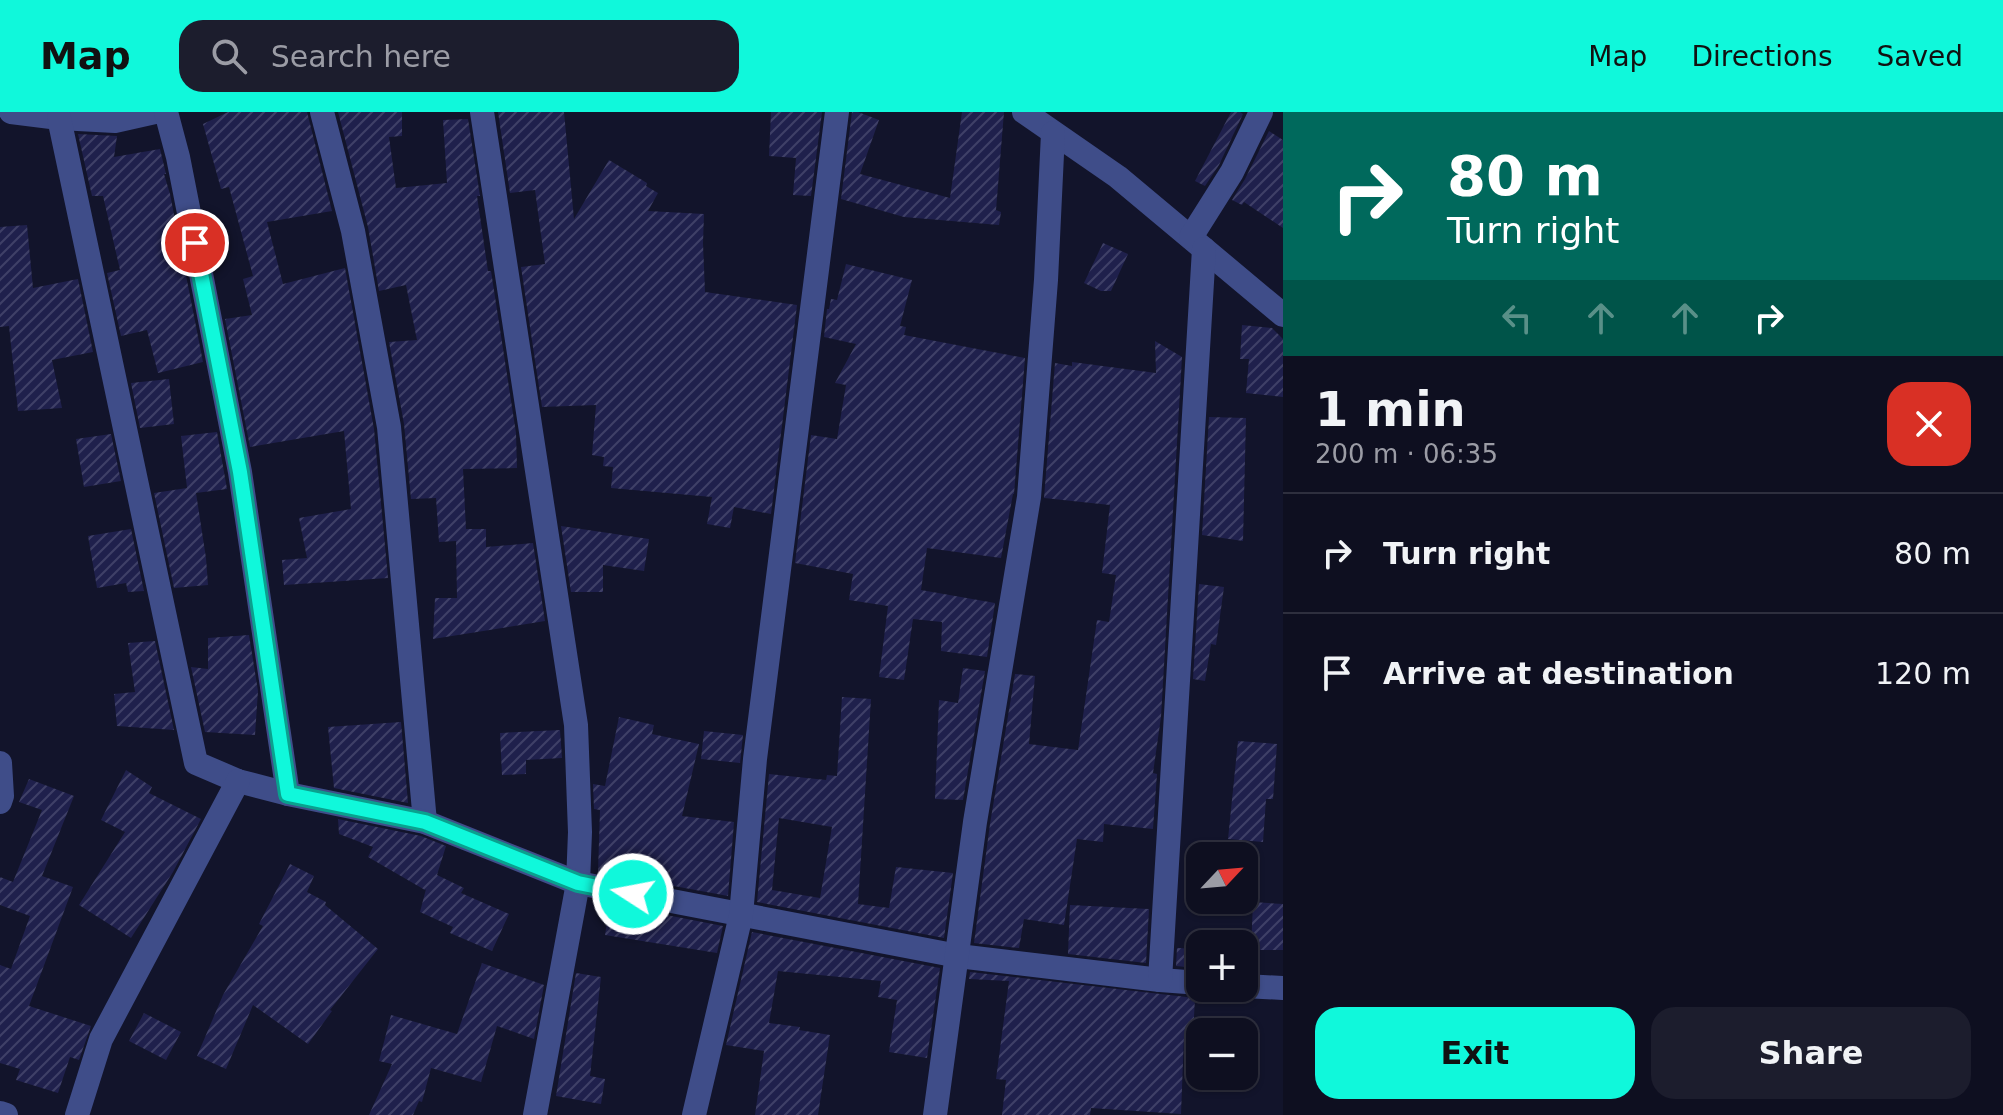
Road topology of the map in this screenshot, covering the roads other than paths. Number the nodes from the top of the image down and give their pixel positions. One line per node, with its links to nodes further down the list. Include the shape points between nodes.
1 (11, 112): 9 (street)
2 (155, 112): 9 (street, via 115,121)
3 (166, 112): 15 (street, via 240,472)
4 (322, 112): 17 (street, via 353,231 389,427)
5 (482, 112): 18 (street, via 576,725)
6 (837, 112): 19 (street, via 755,759)
7 (1024, 112): 10 (street)
8 (1261, 112): 11 (street)
9 (59, 118): 14 (street, via 196,763)
10 (1053, 133): 11 (street, via 1118,177); 20 (street, via 1029,497)
11 (1198, 243): 12 (street); 21 (street)
12 (1283, 315)
13 (0, 763): 16 (street)
14 (238, 781): 15 (street); 25 (street, via 101,1039)
15 (288, 794): 17 (street)
16 (0, 802)
17 (425, 822): 18 (street)
18 (578, 883): 19 (street); 26 (street)
19 (741, 915): 20 (street); 27 (street)
20 (958, 956): 21 (street); 28 (street)
21 (1160, 980): 22 (street)
22 (1186, 982)
23 (1258, 987): 24 (street)
24 (1283, 988)
25 (77, 1115)
26 (535, 1115)
27 (694, 1115)
28 (935, 1115)

